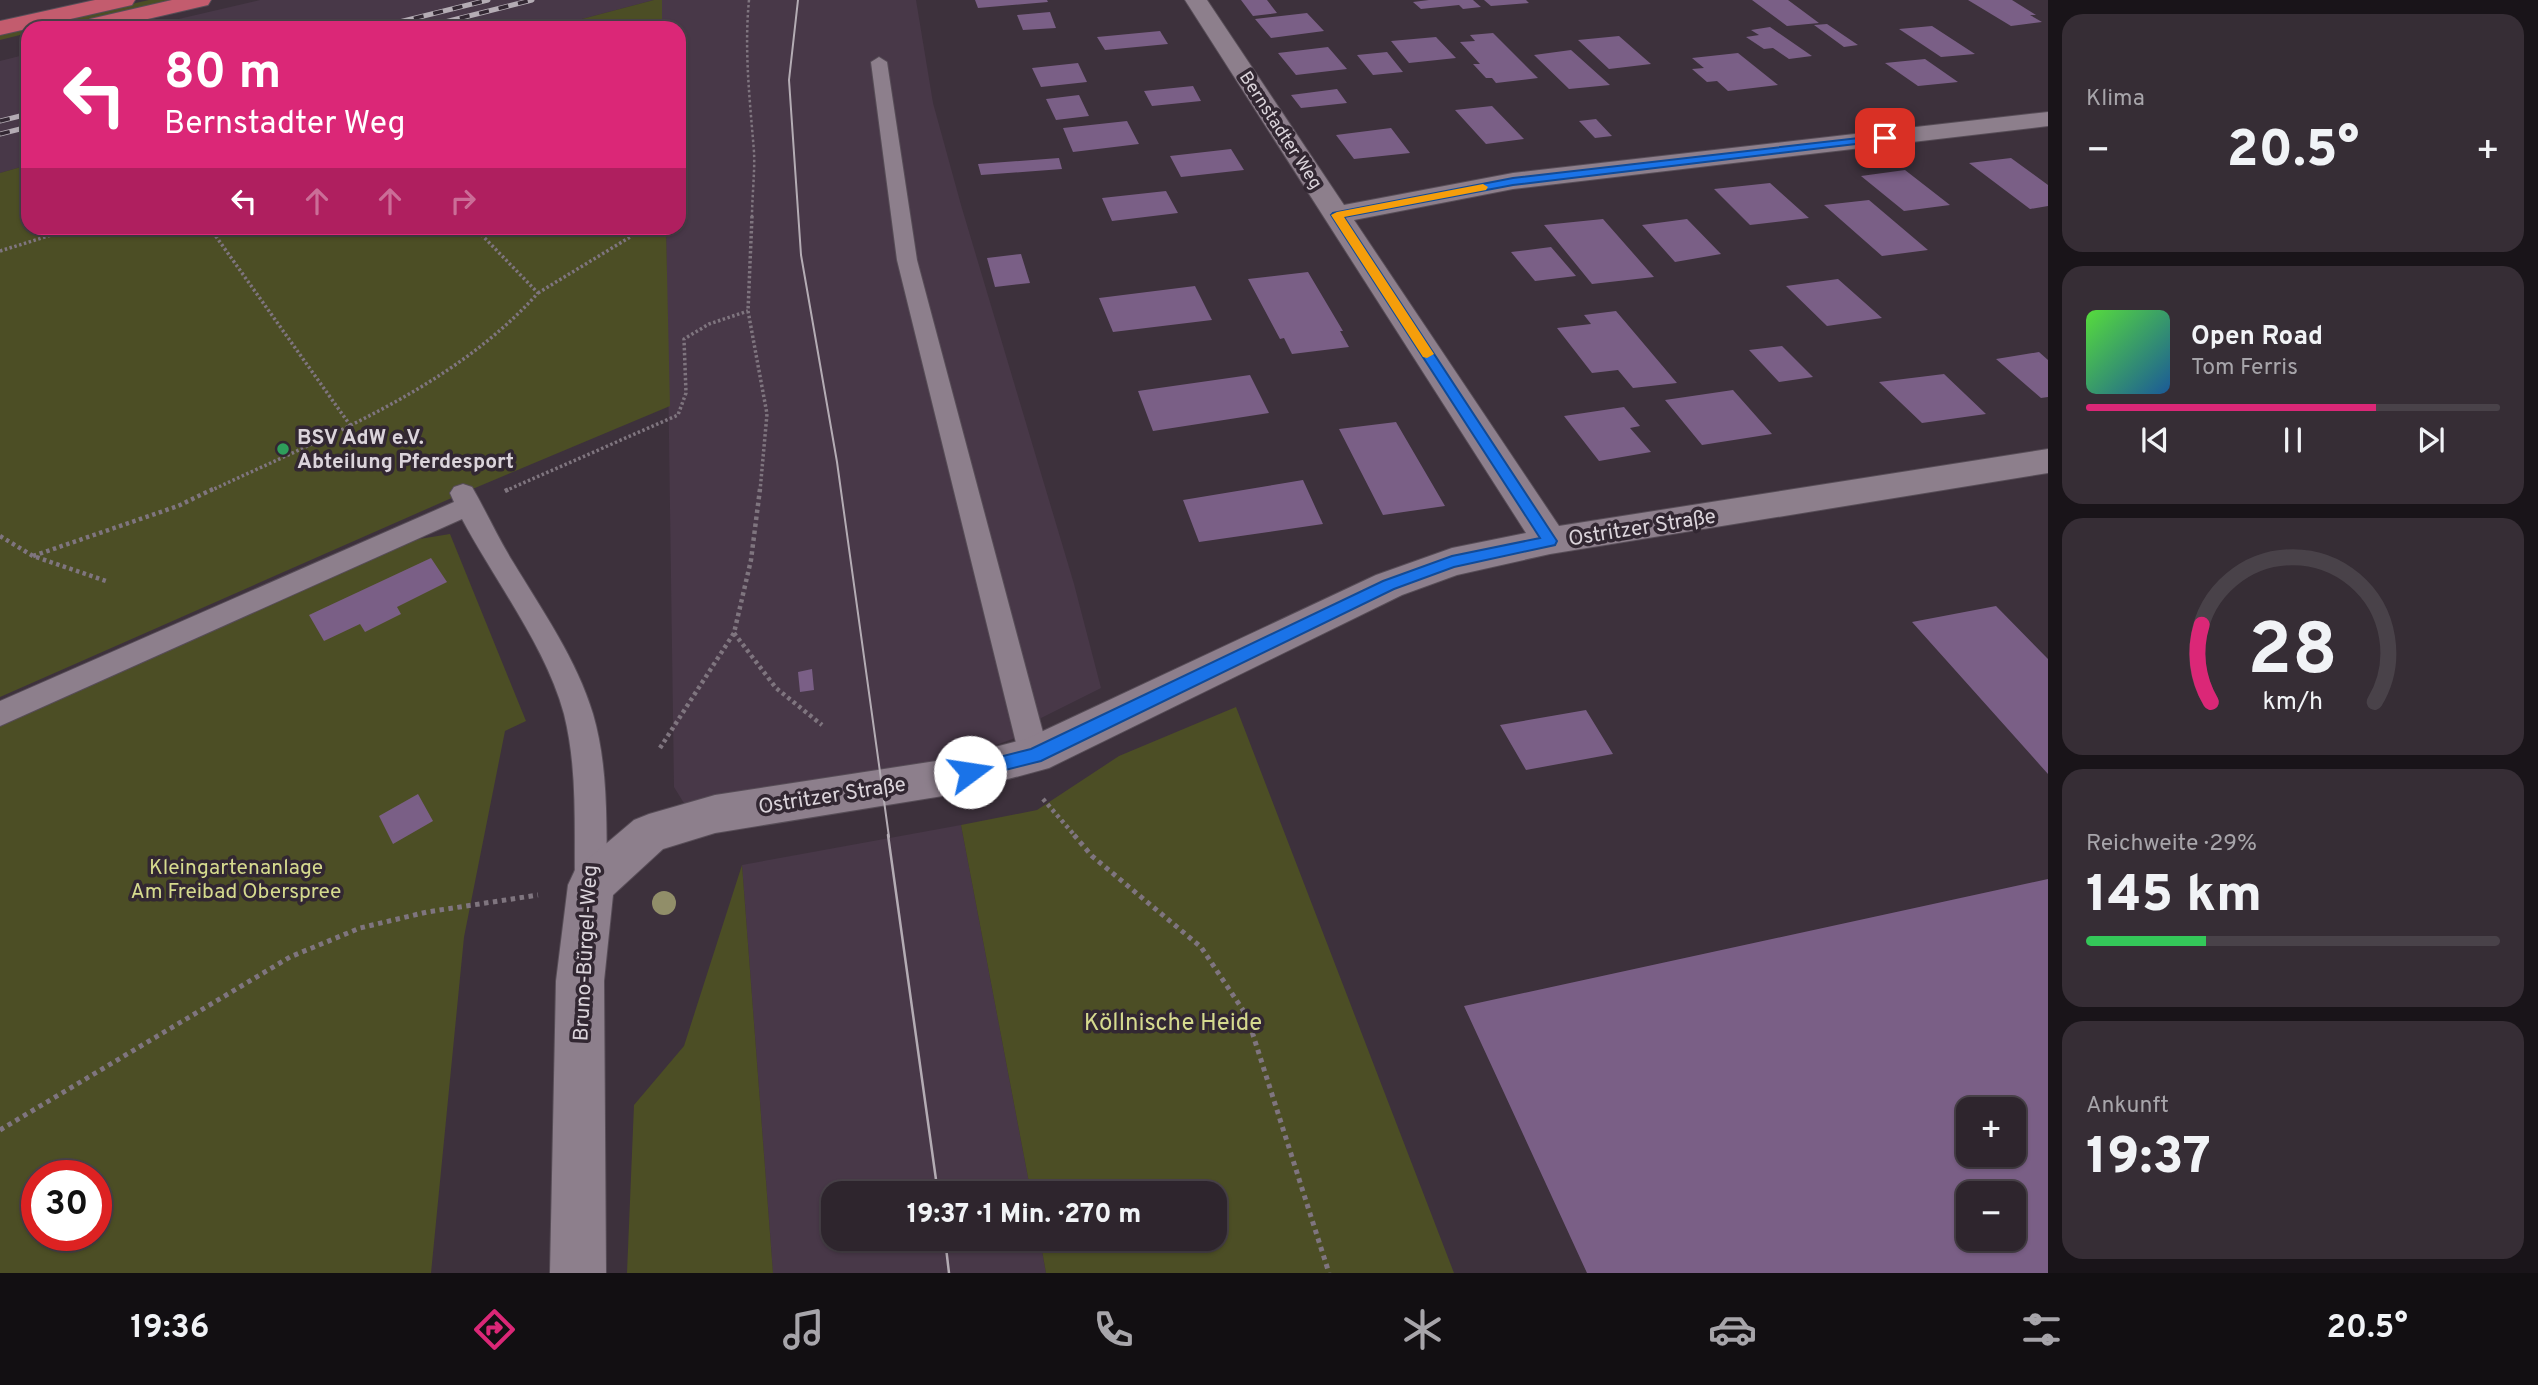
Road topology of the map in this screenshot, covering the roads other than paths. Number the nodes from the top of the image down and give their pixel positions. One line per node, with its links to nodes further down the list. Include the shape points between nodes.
1 (124, 0): 4 (highway)
2 (200, 0): 5 (highway)
3 (1196, 0): 12 (street, Bernstadter Weg)
4 (31, 21)
5 (109, 21)
6 (21, 23): 7 (highway)
7 (0, 28)
8 (21, 42): 9 (highway)
9 (0, 46)
10 (879, 62): 16 (lane, via 907,260)
11 (2048, 119): 12 (street, via 1513,181)
12 (1337, 215): 14 (street, Bernstadter Weg)
13 (2048, 461): 14 (street, Ostritzer Straße)
14 (1550, 541): 16 (street, Ostritzer Straße, via 1452,562 1389,585)
15 (0, 714): 17 (lane, Bruno-Bürgel-Weg, via 466,499 570,691 587,771)
16 (1034, 755): 17 (street, Ostritzer Straße, via 949,777 715,814 649,834)
17 (592, 885): 18 (street, Bruno-Bürgel-Weg, via 580,981)
18 (578, 1273)

